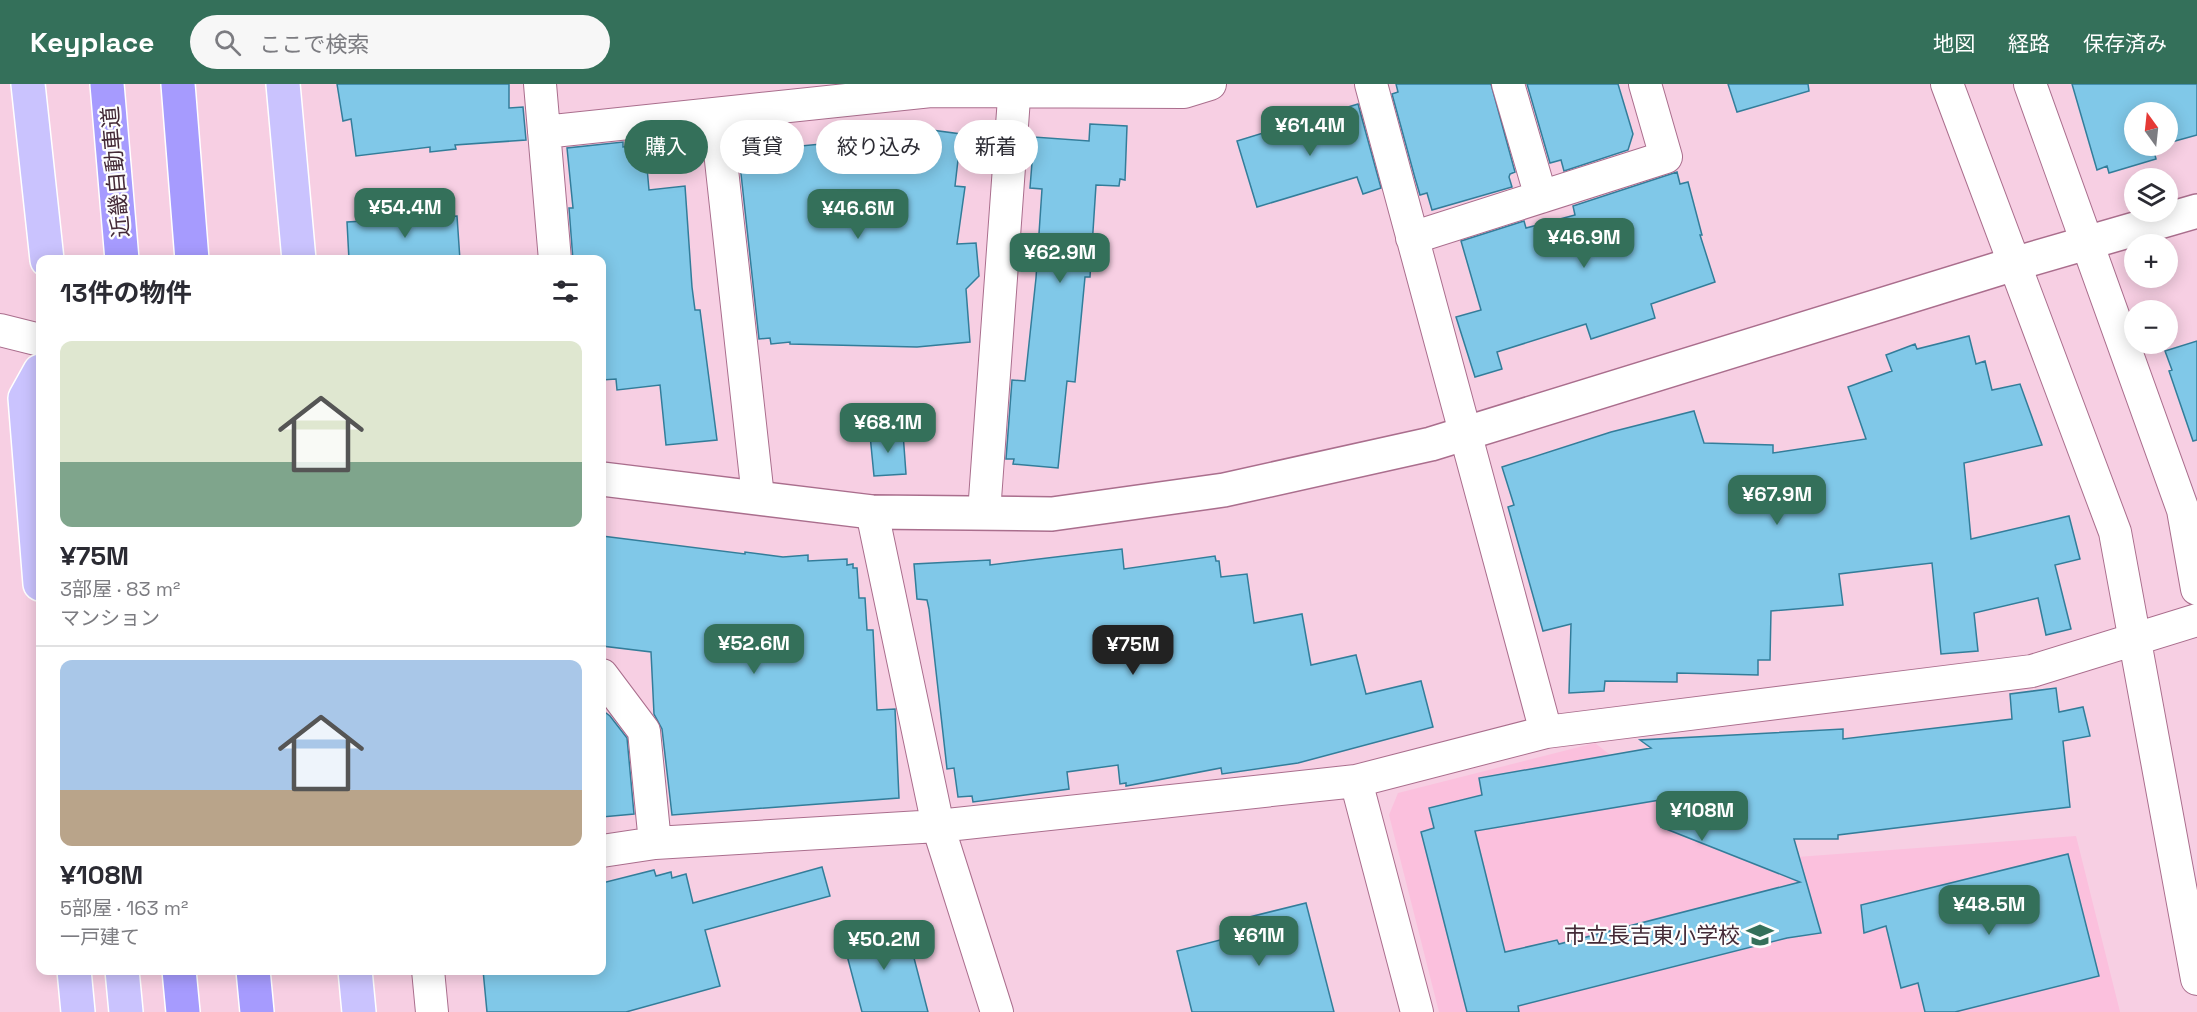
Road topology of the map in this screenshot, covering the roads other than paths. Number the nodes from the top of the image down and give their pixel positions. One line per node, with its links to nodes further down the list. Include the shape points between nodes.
1 (28, 84): 19 (main road)
2 (108, 84): 20 (highway, 近畿自動車道)
3 (178, 84): 21 (highway)
4 (283, 84): 22 (main road)
5 (540, 84): 14 (street)
6 (1210, 84): 12 (street, via 1184,92)
7 (1371, 84): 17 (street)
8 (1508, 84): 15 (street)
9 (1645, 84): 15 (street, via 1666,157)
10 (1947, 84): 24 (street)
11 (2030, 84): 18 (street)
12 (1016, 89): 13 (street, via 931,91); 32 (street)
13 (716, 115): 14 (street); 30 (street)
14 (544, 132): 23 (street)
15 (1541, 197): 17 (street)
16 (2197, 211): 18 (street)
17 (1412, 238): 28 (street)
18 (2086, 242): 24 (street); 34 (street, via 2183,510)
19 (46, 255)
20 (122, 255)
21 (192, 255)
22 (299, 255)
23 (555, 255)
24 (2014, 264): 28 (street); 36 (street, via 2115,532)
25 (0, 330): 26 (street)
26 (36, 339)
27 (36, 378): 33 (main road, via 25,398)
28 (1464, 434): 32 (street, via 1224,490 1052,514); 38 (street)
29 (606, 478): 30 (street)
30 (758, 497): 31 (street)
31 (872, 512): 32 (street); 40 (street)
32 (984, 513)
33 (36, 534)
34 (2197, 589)
35 (2197, 620): 36 (street)
36 (2134, 642): 38 (street, via 2032,672); 49 (street)
37 (606, 680): 41 (street, via 644,730)
38 (1546, 732): 39 (street)
39 (1356, 781): 40 (street); 57 (street)
40 (938, 826): 41 (street); 56 (street)
41 (655, 843): 42 (street)
42 (606, 850)
43 (74, 975): 50 (main road)
44 (122, 975): 51 (main road)
45 (179, 975): 52 (highway)
46 (253, 975): 53 (highway)
47 (355, 975): 54 (main road)
48 (428, 975): 55 (street)
49 (2197, 979)
50 (78, 1012)
51 (126, 1012)
52 (183, 1012)
53 (257, 1012)
54 (359, 1012)
55 (432, 1012)
56 (997, 1012)
57 (1417, 1012)

